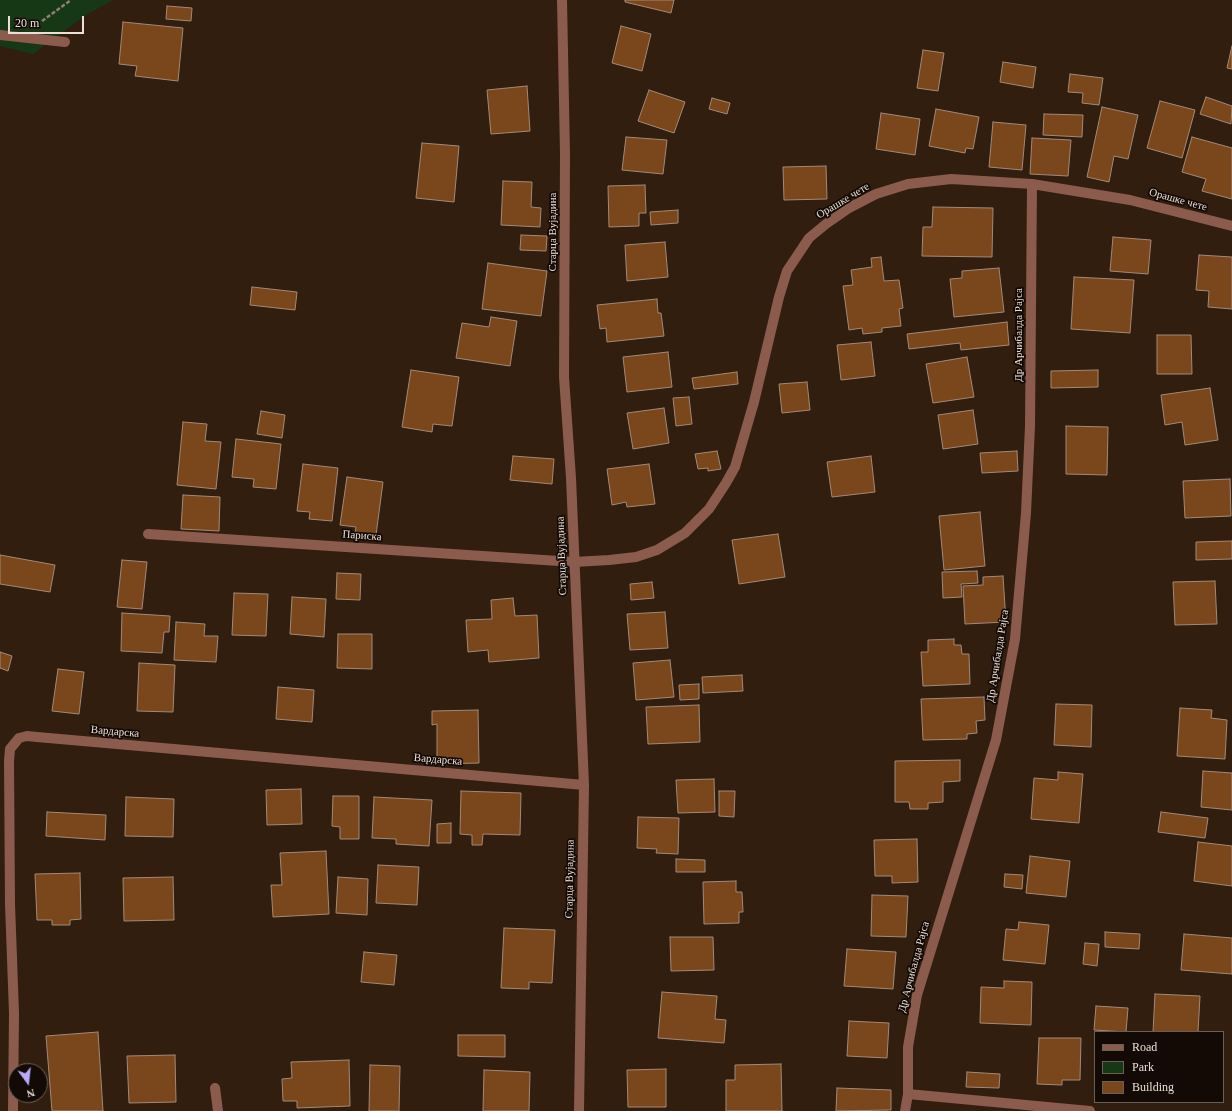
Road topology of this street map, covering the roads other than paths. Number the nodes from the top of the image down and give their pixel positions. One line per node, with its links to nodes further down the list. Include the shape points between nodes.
1 (562, 0): 7 (street, Старца Вујадина, via 565,154 564,377)
2 (0, 35): 3 (street)
3 (65, 42)
4 (1032, 184): 5 (street, Орашке чете, via 1130,200); 7 (street, Орашке чете, via 951,179 908,184 876,194 826,224 809,238 787,271 735,467 709,509 685,533 657,550 629,558); 10 (street, Др Арчибалда Рајса, via 1030,426 1026,513 1015,640 996,740 917,995 908,1047)
5 (1232, 226)
6 (148, 534): 7 (street, Париска)
7 (574, 562): 8 (street, Старца Вујадина)
8 (584, 785): 11 (street, Вардарска, via 27,736 19,738 10,749 9,761 14,1013); 13 (street, Старца Вујадина)
9 (215, 1088): 12 (street)
10 (908, 1094): 14 (street, Др Арчибалда Рајса); 15 (street)
11 (13, 1111)
12 (218, 1111)
13 (579, 1111)
14 (905, 1111)
15 (1090, 1111)

